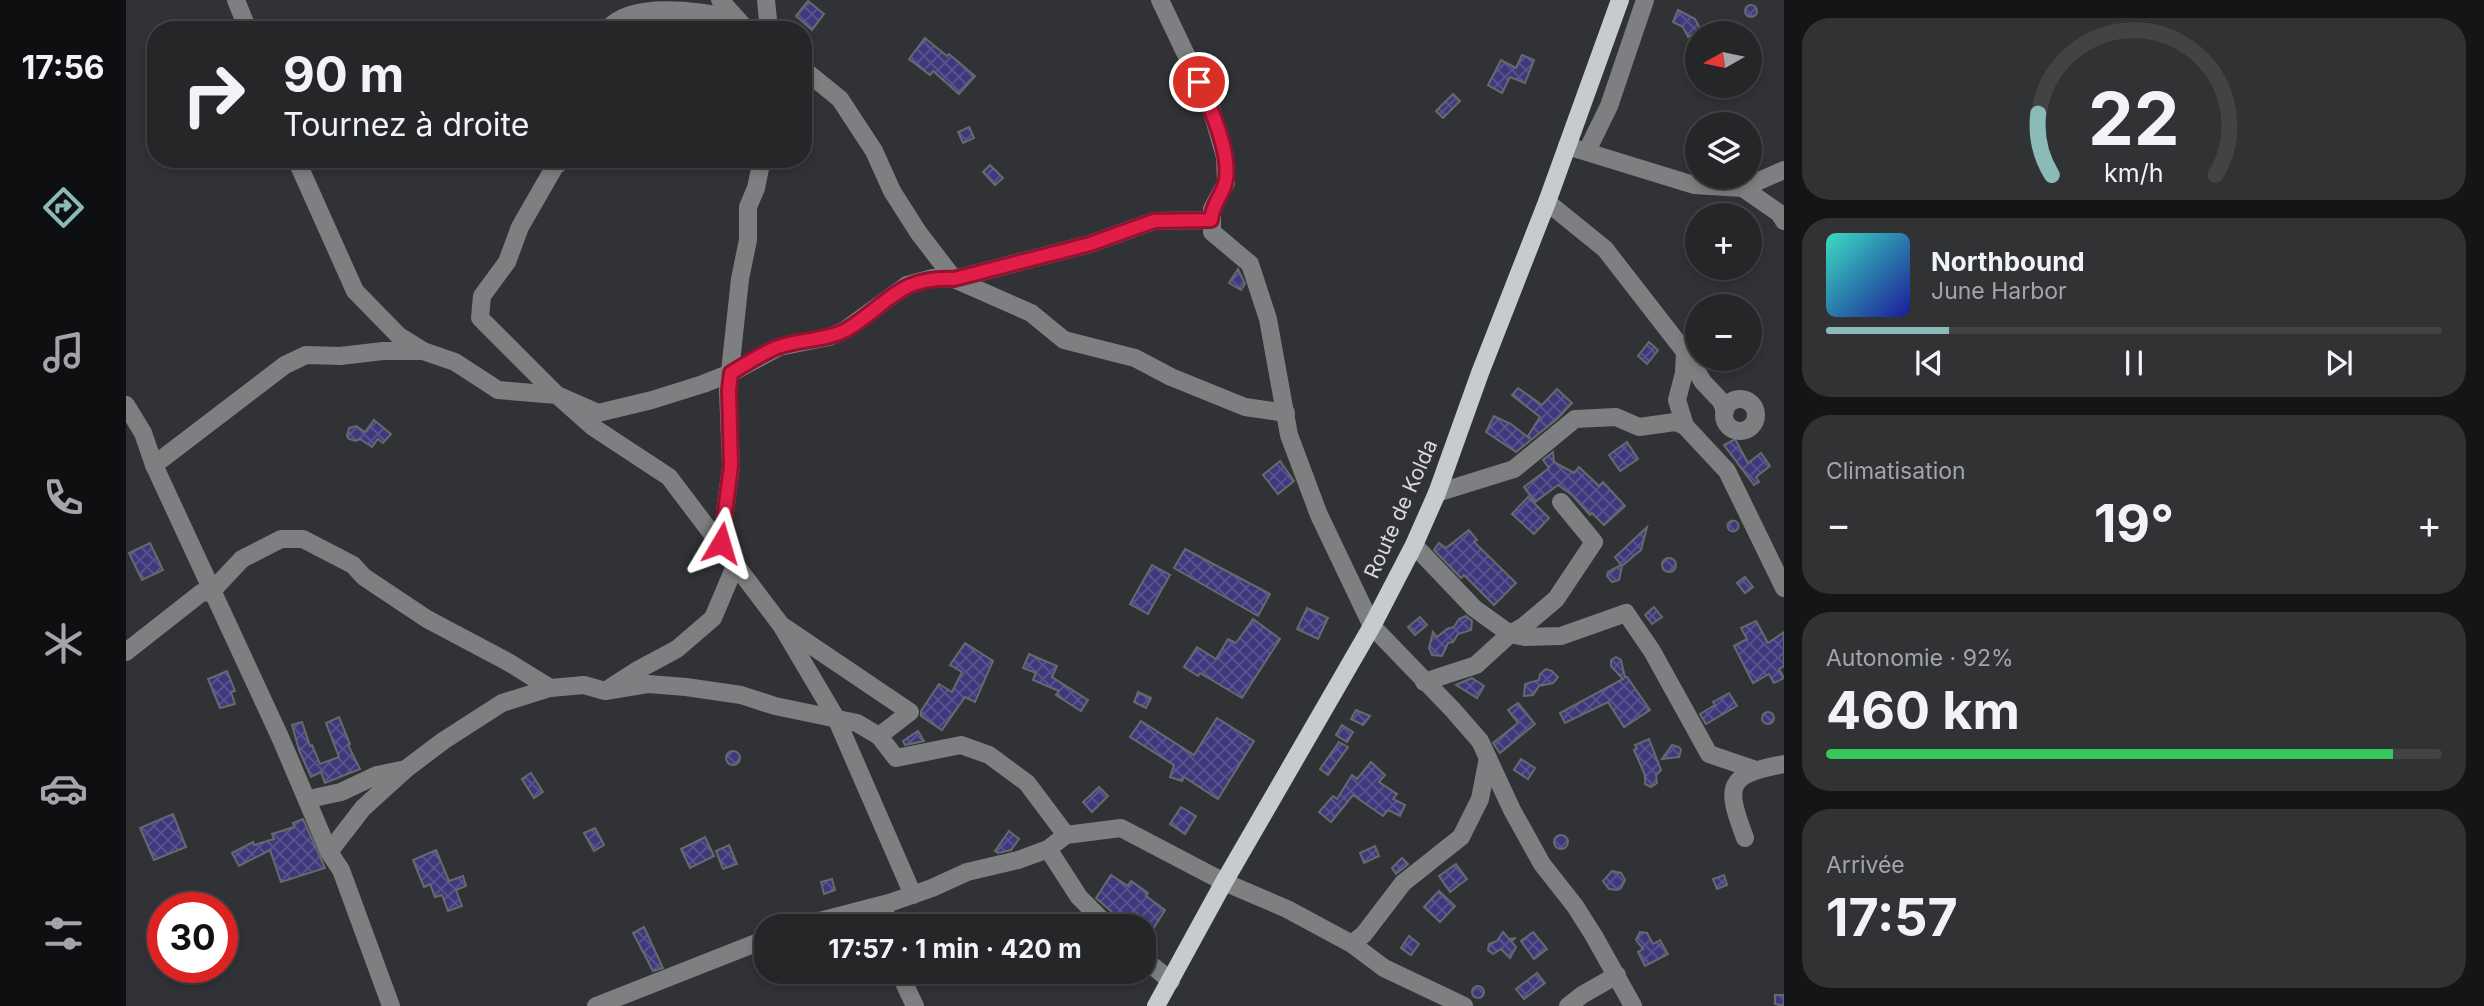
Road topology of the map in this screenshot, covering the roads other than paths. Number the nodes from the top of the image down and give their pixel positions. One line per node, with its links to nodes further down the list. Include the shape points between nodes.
1 (236, 0): 7 (street)
2 (720, 0): 10 (street)
3 (766, 0): 11 (street)
4 (1160, 0): 23 (street, via 1210,105 1225,157 1226,183)
5 (1620, 0): 13 (main road, Route de Kolda)
6 (1645, 0): 14 (street, via 1609,106)
7 (244, 21)
8 (614, 21): 9 (street, via 631,10 674,6)
9 (731, 21)
10 (739, 21)
11 (768, 21)
12 (812, 76): 25 (street, via 840,99 874,151 898,201)
13 (1567, 146): 14 (street); 22 (main road, Route de Kolda)
14 (1587, 151): 20 (street)
15 (300, 168): 26 (street, via 355,292 399,336)
16 (554, 168): 30 (street, via 520,227 507,262 482,296 480,318)
17 (760, 168): 29 (street, via 748,207)
18 (1784, 170): 19 (street)
19 (1762, 180)
20 (1685, 182)
21 (1744, 189): 24 (street)
22 (1547, 202): 27 (street, via 1605,249); 36 (main road, Route de Kolda)
23 (1211, 220): 25 (street, via 1154,221 1090,244); 33 (street, via 1212,232 1251,264 1268,319)
24 (1784, 221)
25 (954, 279): 29 (street, via 933,278 907,285 845,330 779,347); 33 (street, via 1031,313 1064,340 1135,358 1245,407)
26 (423, 351): 30 (street, via 455,362 498,390); 35 (street, via 306,355 285,365)
27 (1685, 352): 34 (street, via 1677,400)
28 (1696, 371): 32 (street)
29 (731, 373): 30 (street, via 598,413); 38 (street, via 731,466)
30 (557, 395): 38 (street, via 593,427 669,477)
31 (126, 405): 35 (street)
32 (1725, 411)
33 (1286, 413): 44 (street, via 1289,435 1319,515)
34 (1685, 426): 36 (street, via 1675,422 1639,427 1616,417 1576,419 1514,470); 41 (street, via 1727,471)
35 (155, 465): 42 (street)
36 (1437, 493): 39 (main road, Route de Kolda)
37 (1561, 502): 45 (street, via 1594,542 1556,599)
38 (721, 543): 40 (street)
39 (1414, 545): 44 (main road, Route de Kolda); 45 (street, via 1474,608)
40 (735, 566): 43 (street); 49 (street, via 713,618 677,649)
41 (1784, 588)
42 (211, 592): 46 (street, via 201,593); 48 (street, via 242,559 281,539 303,539 354,565 427,618); 56 (street)
43 (781, 625): 50 (street); 51 (street, via 910,712)
44 (1372, 626): 47 (street); 61 (main road, Route de Kolda)
45 (1510, 634): 47 (street, via 1476,666); 55 (street, via 1561,636 1626,613 1709,754)
46 (126, 652)
47 (1424, 682): 52 (street, via 1471,731)
48 (550, 688): 49 (street, via 584,685); 54 (street, via 502,703)
49 (605, 691): 50 (street, via 648,684 686,687)
50 (836, 718): 51 (street); 62 (street)
51 (879, 736): 57 (street, via 896,758 961,745 989,755 1027,783)
52 (1489, 758): 68 (street, via 1480,799 1461,837 1403,883); 70 (street, via 1511,810 1542,864)
53 (1784, 764): 55 (street)
54 (406, 769): 56 (street); 60 (street, via 363,808)
55 (1756, 770): 58 (street, via 1742,775 1734,789 1733,807)
56 (309, 799): 60 (street)
57 (1066, 835): 59 (street); 61 (street, via 1121,828)
58 (1745, 838)
59 (1048, 849): 62 (street, via 967,872); 66 (street, via 1079,897)
60 (329, 852): 73 (street, via 341,870)
61 (1224, 882): 68 (street); 71 (main road, Route de Kolda)
62 (913, 895): 63 (street)
63 (883, 905): 64 (street); 65 (street)
64 (847, 914)
65 (885, 914)
66 (1096, 914)
67 (754, 944): 74 (street)
68 (1352, 944): 77 (street, via 1384,968)
69 (1156, 969): 71 (street)
70 (1617, 975): 78 (street); 79 (street)
71 (1171, 981): 76 (main road, Route de Kolda)
72 (905, 984): 75 (street)
73 (391, 1006)
74 (596, 1006)
75 (915, 1006)
76 (1156, 1006)
77 (1464, 1006)
78 (1568, 1006)
79 (1633, 1006)

